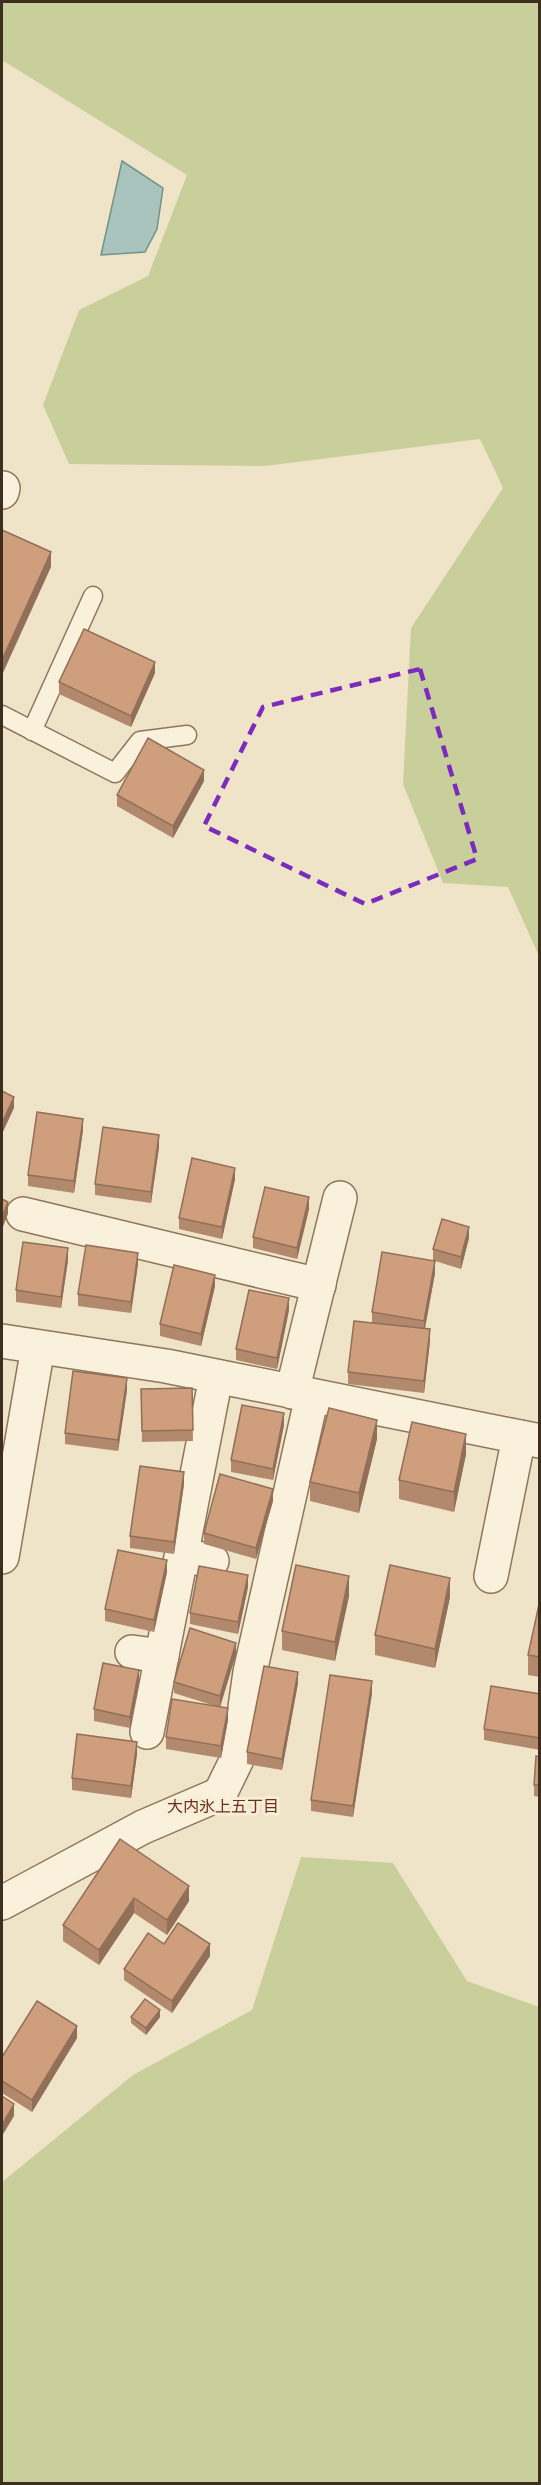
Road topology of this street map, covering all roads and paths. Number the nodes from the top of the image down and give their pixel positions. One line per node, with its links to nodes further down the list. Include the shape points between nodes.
1 (93, 596): 3 (lane)
2 (2, 716): 3 (lane)
3 (32, 731): 4 (lane, via 115,773 140,741)
4 (187, 735)
5 (340, 1198): 7 (street)
6 (23, 1215): 7 (street)
7 (319, 1285): 11 (street)
8 (2, 1341): 9 (street)
9 (38, 1347): 10 (street); 13 (street)
10 (216, 1377): 11 (street); 15 (street, via 197,1558 147,1654)
11 (302, 1394): 12 (street); 16 (street, via 238,1757 219,1794 143,1827)
12 (529, 1439): 14 (street)
13 (2, 1557)
14 (491, 1576)
15 (147, 1732)
16 (2, 1903)

